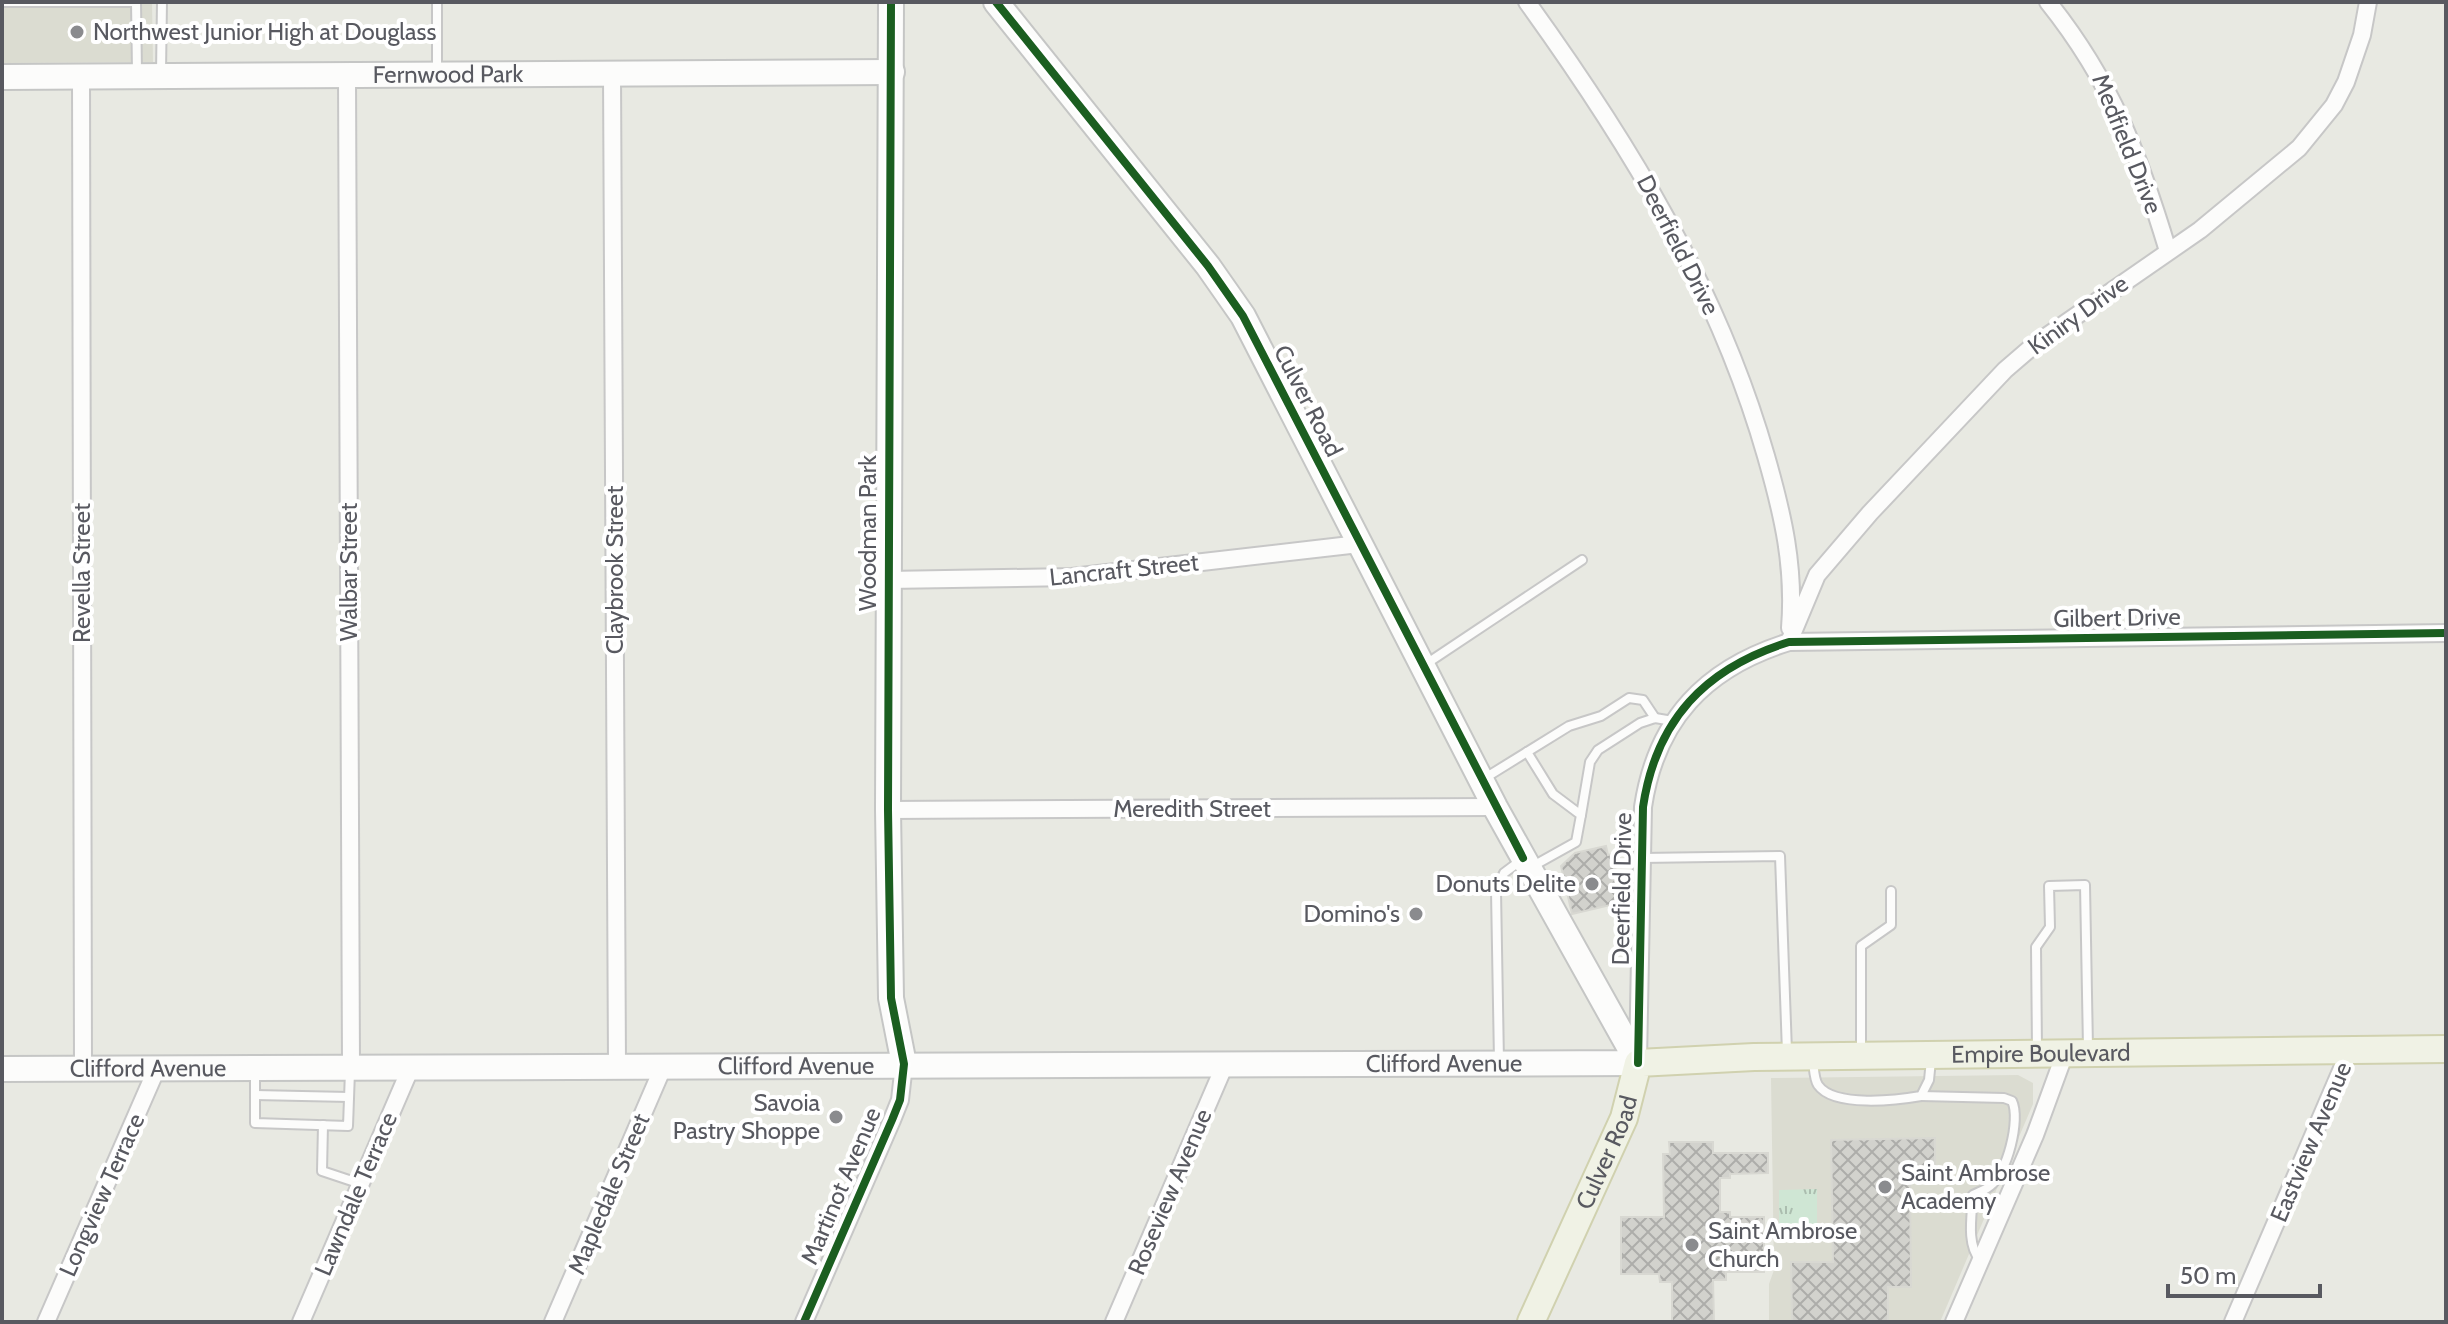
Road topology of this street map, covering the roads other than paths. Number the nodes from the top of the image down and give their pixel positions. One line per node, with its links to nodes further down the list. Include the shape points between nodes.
1 (2, 2): 2 (lane)
2 (136, 2): 13 (lane)
3 (162, 2): 13 (lane)
4 (437, 2): 14 (lane)
5 (891, 2): 10 (main road, Woodman Park)
6 (996, 2): 18 (main road, Culver Road, via 1228,292)
7 (1527, 2): 22 (street, Deerfield Drive, via 1634,160 1710,302 1756,420 1787,534 1793,595)
8 (2048, 2): 17 (street, Medfield Drive, via 2089,55 2121,115)
9 (2368, 2): 17 (street, Kiniry Drive, via 2346,82 2316,128 2245,195)
10 (892, 72): 11 (main road, Fernwood Park); 20 (main road, Woodman Park)
11 (612, 75): 14 (main road, Fernwood Park); 45 (street, Claybrook Street)
12 (81, 76): 13 (main road, Fernwood Park); 15 (main road, Fernwood Park); 52 (street, Revella Street)
13 (149, 76): 16 (main road, Fernwood Park)
14 (437, 76): 16 (main road, Fernwood Park)
15 (2, 77)
16 (347, 77): 47 (street, Walbar Street)
17 (2168, 251): 22 (street, Kiniry Drive, via 2034,345 1954,422 1817,575)
18 (1359, 544): 20 (street, Lancraft Street, via 1072,577); 23 (main road, Culver Road)
19 (1582, 560): 23 (lane)
20 (887, 580): 29 (main road, Woodman Park)
21 (2446, 633): 22 (street, Gilbert Drive)
22 (1789, 642): 25 (street, Deerfield Drive, via 1735,663 1709,682)
23 (1422, 666): 27 (main road, Culver Road)
24 (1655, 718): 25 (lane); 26 (lane, via 1643,700 1629,698); 30 (lane, via 1598,750 1590,762)
25 (1674, 721): 31 (street, Deerfield Drive, via 1654,754 1647,780)
26 (1527, 752): 27 (lane); 30 (lane, via 1553,794)
27 (1481, 780): 28 (main road, Culver Road)
28 (1495, 807): 29 (street, Meredith Street); 32 (main road, Culver Road)
29 (888, 810): 44 (main road, Woodman Park, via 891,998)
30 (1581, 815): 32 (lane, via 1576,842)
31 (1642, 858): 39 (lane, via 1780,856); 43 (street, Deerfield Drive)
32 (1526, 863): 42 (lane, via 1504,873 1496,891); 43 (main road, Culver Road)
33 (1891, 891): 40 (lane, via 1891,925 1861,946)
34 (2446, 1049): 35 (main road, Empire Boulevard)
35 (2350, 1050): 37 (main road, Empire Boulevard); 68 (street, Eastview Avenue)
36 (2037, 1053): 37 (main road, Empire Boulevard); 37 (lane, via 2036,947 2050,927 2049,886 2085,885); 38 (main road, Empire Boulevard)
37 (2076, 1053): 58 (street)
38 (1932, 1055): 40 (main road, Empire Boulevard); 54 (lane)
39 (1800, 1056): 40 (main road, Empire Boulevard); 43 (main road, Empire Boulevard); 54 (lane, via 1817,1084 1839,1098)
40 (1860, 1056)
41 (1226, 1062): 42 (main road, Clifford Avenue); 44 (main road, Clifford Avenue); 65 (street, Roseview Avenue)
42 (1499, 1062): 43 (main road, Clifford Avenue)
43 (1638, 1063): 66 (main road, Culver Road, via 1624,1118)
44 (904, 1064): 46 (main road, Clifford Avenue); 64 (street, Martinot Avenue, via 900,1100)
45 (617, 1065): 46 (main road, Clifford Avenue); 48 (main road, Clifford Avenue)
46 (664, 1065): 63 (street, Mapledale Street)
47 (351, 1067): 48 (main road, Clifford Avenue); 50 (main road, Clifford Avenue); 55 (lane)
48 (411, 1067): 59 (street, Lawndale Terrace)
49 (157, 1068): 50 (main road, Clifford Avenue); 52 (main road, Clifford Avenue); 61 (street, Longview Terrace)
50 (255, 1068): 53 (lane)
51 (2, 1069): 52 (main road, Clifford Avenue)
52 (83, 1069)
53 (255, 1095): 55 (lane); 56 (lane, via 255,1123)
54 (1921, 1096): 57 (lane, via 2012,1101)
55 (349, 1097): 56 (lane, via 348,1126)
56 (323, 1125): 59 (lane, via 322,1171)
57 (2014, 1135): 58 (lane); 60 (lane, via 1998,1177 1973,1195 1973,1252)
58 (2035, 1135): 60 (street)
59 (361, 1184): 62 (street, Lawndale Terrace)
60 (1981, 1260): 67 (street)
61 (46, 1322)
62 (301, 1322)
63 (553, 1322)
64 (804, 1322)
65 (1114, 1322)
66 (1531, 1322)
67 (1954, 1322)
68 (2233, 1322)

